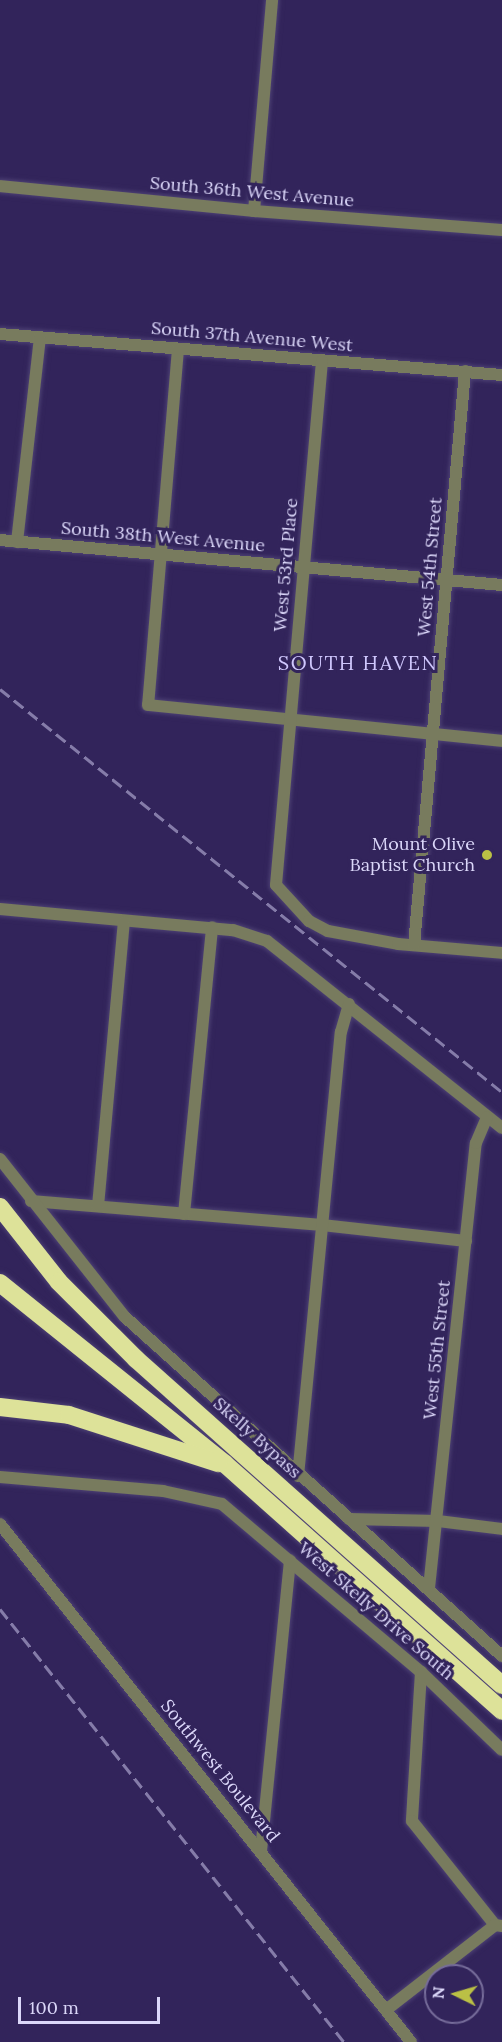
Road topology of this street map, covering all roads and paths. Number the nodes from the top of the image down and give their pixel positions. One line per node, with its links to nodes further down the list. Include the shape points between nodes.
1 (272, 0): 3 (street)
2 (0, 186): 3 (street, South 36th West Avenue)
3 (254, 211): 4 (street, South 36th West Avenue)
4 (502, 230)
5 (0, 334): 6 (street, South 37th Avenue West)
6 (40, 337): 7 (street, South 37th Avenue West); 12 (street)
7 (178, 348): 8 (street, South 37th Avenue West); 13 (street)
8 (322, 362): 9 (street, South 37th Avenue West); 14 (street, West 53rd Place)
9 (465, 371): 10 (street, South 37th Avenue West); 15 (street, West 54th Street)
10 (502, 375)
11 (0, 540): 12 (street, South 38th West Avenue)
12 (17, 542): 13 (street, South 38th West Avenue)
13 (158, 554): 14 (street, South 38th West Avenue); 17 (street, via 148,705)
14 (305, 567): 15 (street, South 38th West Avenue); 17 (street, West 53rd Place)
15 (448, 580): 16 (street, South 38th West Avenue); 18 (street, West 54th Street)
16 (502, 585)
17 (289, 721): 18 (street); 23 (street, West 53rd Place, via 276,885 295,909 328,931)
18 (433, 735): 19 (street); 23 (street, West 54th Street)
19 (502, 741)
20 (0, 909): 21 (street)
21 (124, 922): 22 (street); 30 (street)
22 (212, 927): 25 (street, via 267,941); 32 (street)
23 (414, 945): 24 (street, West 53rd Place)
24 (502, 953)
25 (349, 1004): 26 (street); 33 (street, via 341,1032)
26 (487, 1117): 27 (street); 34 (street, West 55th Street, via 477,1143)
27 (502, 1128)
28 (0, 1159): 29 (street)
29 (31, 1202): 30 (street); 40 (street, via 125,1317)
30 (98, 1206): 32 (street)
31 (0, 1207): 50 (highway, Skelly Bypass, via 59,1282 129,1351)
32 (184, 1214): 33 (street)
33 (322, 1225): 34 (street); 40 (street)
34 (466, 1242): 43 (street, West 55th Street)
35 (0, 1283): 37 (highway)
36 (0, 1291): 37 (highway)
37 (57, 1330): 39 (highway)
38 (0, 1407): 39 (highway, via 69,1415)
39 (225, 1464): 51 (highway)
40 (298, 1476): 42 (street)
41 (0, 1477): 46 (street, West Skelly Drive South, via 163,1491 222,1504)
42 (349, 1519): 43 (street); 47 (street)
43 (438, 1521): 45 (street); 47 (street, West 55th Street)
44 (0, 1524): 53 (street, Southwest Boulevard)
45 (502, 1528)
46 (290, 1560): 49 (street, West Skelly Drive South); 53 (street)
47 (429, 1588): 48 (street)
48 (502, 1656)
49 (421, 1672): 52 (street, West Skelly Drive South); 54 (street, via 412,1821)
50 (502, 1685)
51 (502, 1711)
52 (502, 1750)
53 (261, 1851): 55 (street, Southwest Boulevard)
54 (499, 1925): 55 (street)
55 (386, 2010): 56 (street, Southwest Boulevard)
56 (411, 2042)

